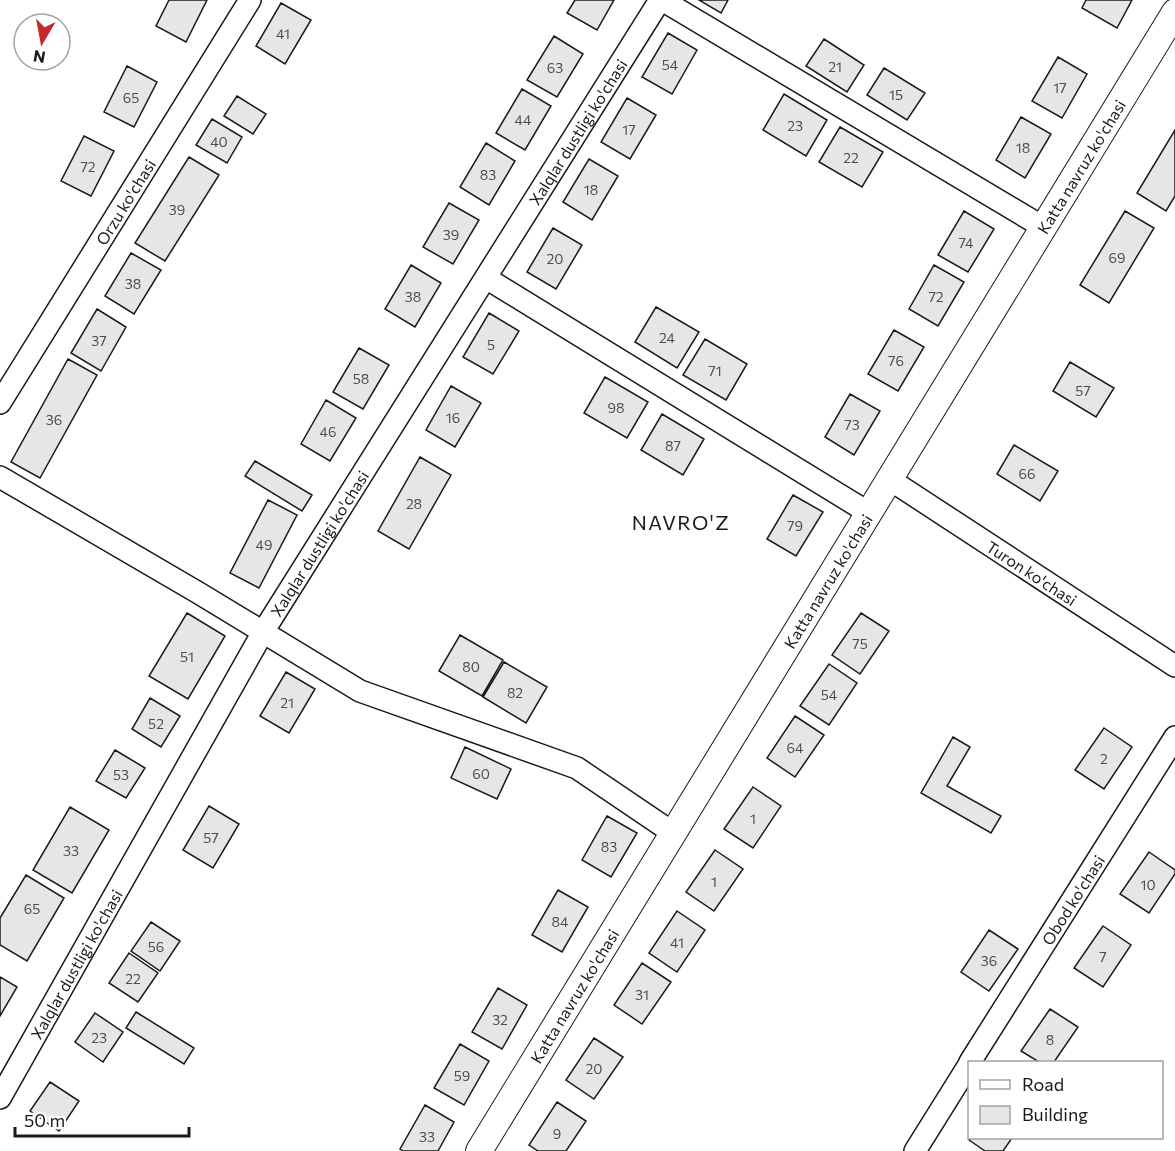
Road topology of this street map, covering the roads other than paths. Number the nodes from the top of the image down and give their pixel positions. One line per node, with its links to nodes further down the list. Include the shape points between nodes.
1 (250, 0): 6 (street, Orzu ko'chasi)
2 (661, 0): 4 (street); 5 (street, Xalqlar dustligi ko'chasi)
3 (1175, 12): 4 (street, Katta navruz ko'chasi)
4 (1043, 227): 8 (street, Katta navruz ko'chasi)
5 (486, 278): 9 (street); 10 (street, Xalqlar dustligi ko'chasi)
6 (0, 403)
7 (0, 477): 10 (street)
8 (889, 479): 9 (street, Katta navruz ko'chasi); 11 (street, Turon ko'chasi)
9 (869, 513): 13 (street, Katta navruz ko'chasi)
10 (263, 632): 13 (street, via 360,691 577,768); 16 (street, Xalqlar dustligi ko'chasi)
11 (1175, 666)
12 (1175, 736): 14 (street, Obod ko'chasi)
13 (673, 832): 17 (street, Katta navruz ko'chasi)
14 (971, 1061)
15 (968, 1066): 18 (street, Obod ko'chasi)
16 (0, 1098)
17 (479, 1151)
18 (915, 1151)

